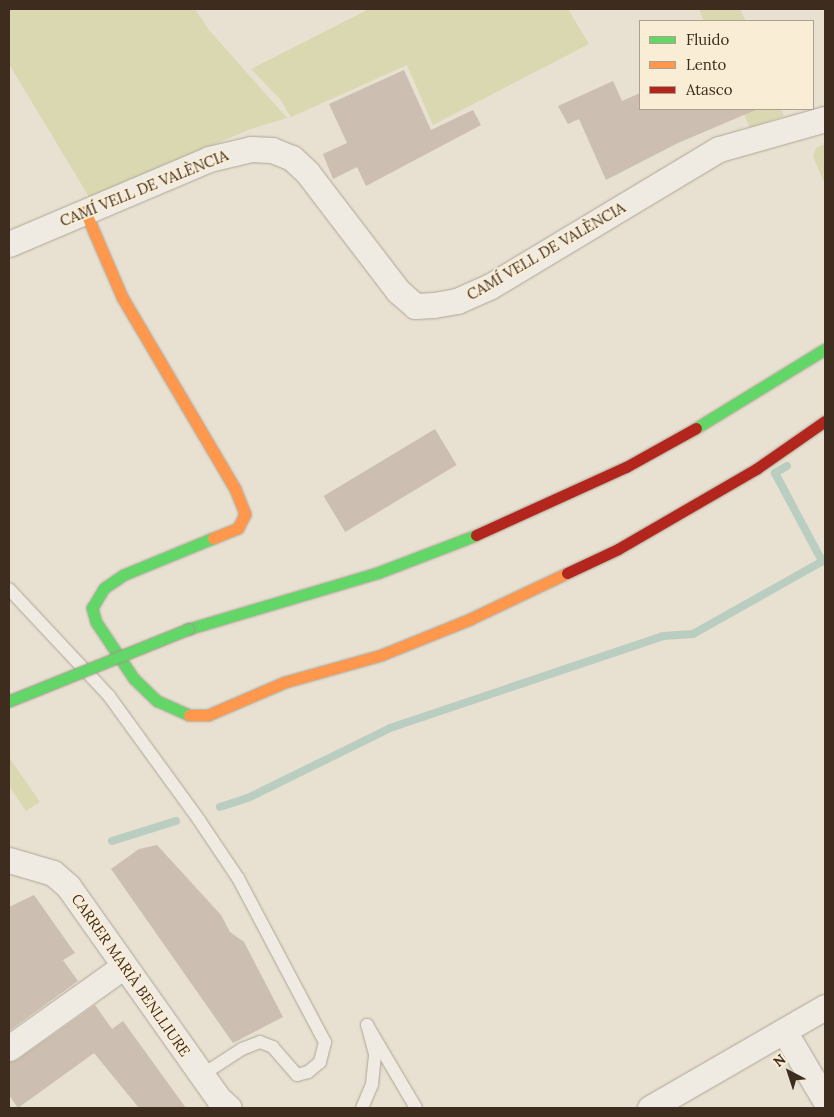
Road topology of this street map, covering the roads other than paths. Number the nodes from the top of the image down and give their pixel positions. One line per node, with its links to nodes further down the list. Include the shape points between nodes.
1 (825, 119): 2 (street, CAMÍ VELL DE VALÈNCIA, via 719,149 488,287 457,301 434,305 415,306 398,291 307,172 292,158 272,150 251,149 209,159)
2 (85, 211): 3 (street, CAMÍ VELL DE VALÈNCIA); 5 (street, via 122,297 235,489 245,514 238,528 123,575 104,588 92,608 96,622 134,679 157,700 184,715 208,715 285,682 381,655 470,620 618,550 756,469)
3 (9, 244)
4 (825, 349): 7 (street, bridge, via 683,436 618,471 504,523 377,573 188,629)
5 (825, 422)
6 (9, 589): 13 (lane, via 109,696 199,820 238,878 325,1042 320,1062 297,1075 273,1047 260,1042 242,1049)
7 (9, 701)
8 (13, 861): 9 (street, CARRER MARIÀ BENLLIURE, via 53,873 68,886)
9 (124, 966): 12 (street); 13 (street, CARRER MARIÀ BENLLIURE)
10 (825, 1006): 11 (street)
11 (784, 1031): 14 (street); 18 (street)
12 (9, 1048)
13 (202, 1075): 15 (street, CARRER MARIÀ BENLLIURE)
14 (825, 1100)
15 (218, 1105)
16 (362, 1108): 17 (lane, via 372,1084 375,1054 368,1025)
17 (416, 1108)
18 (650, 1108)

